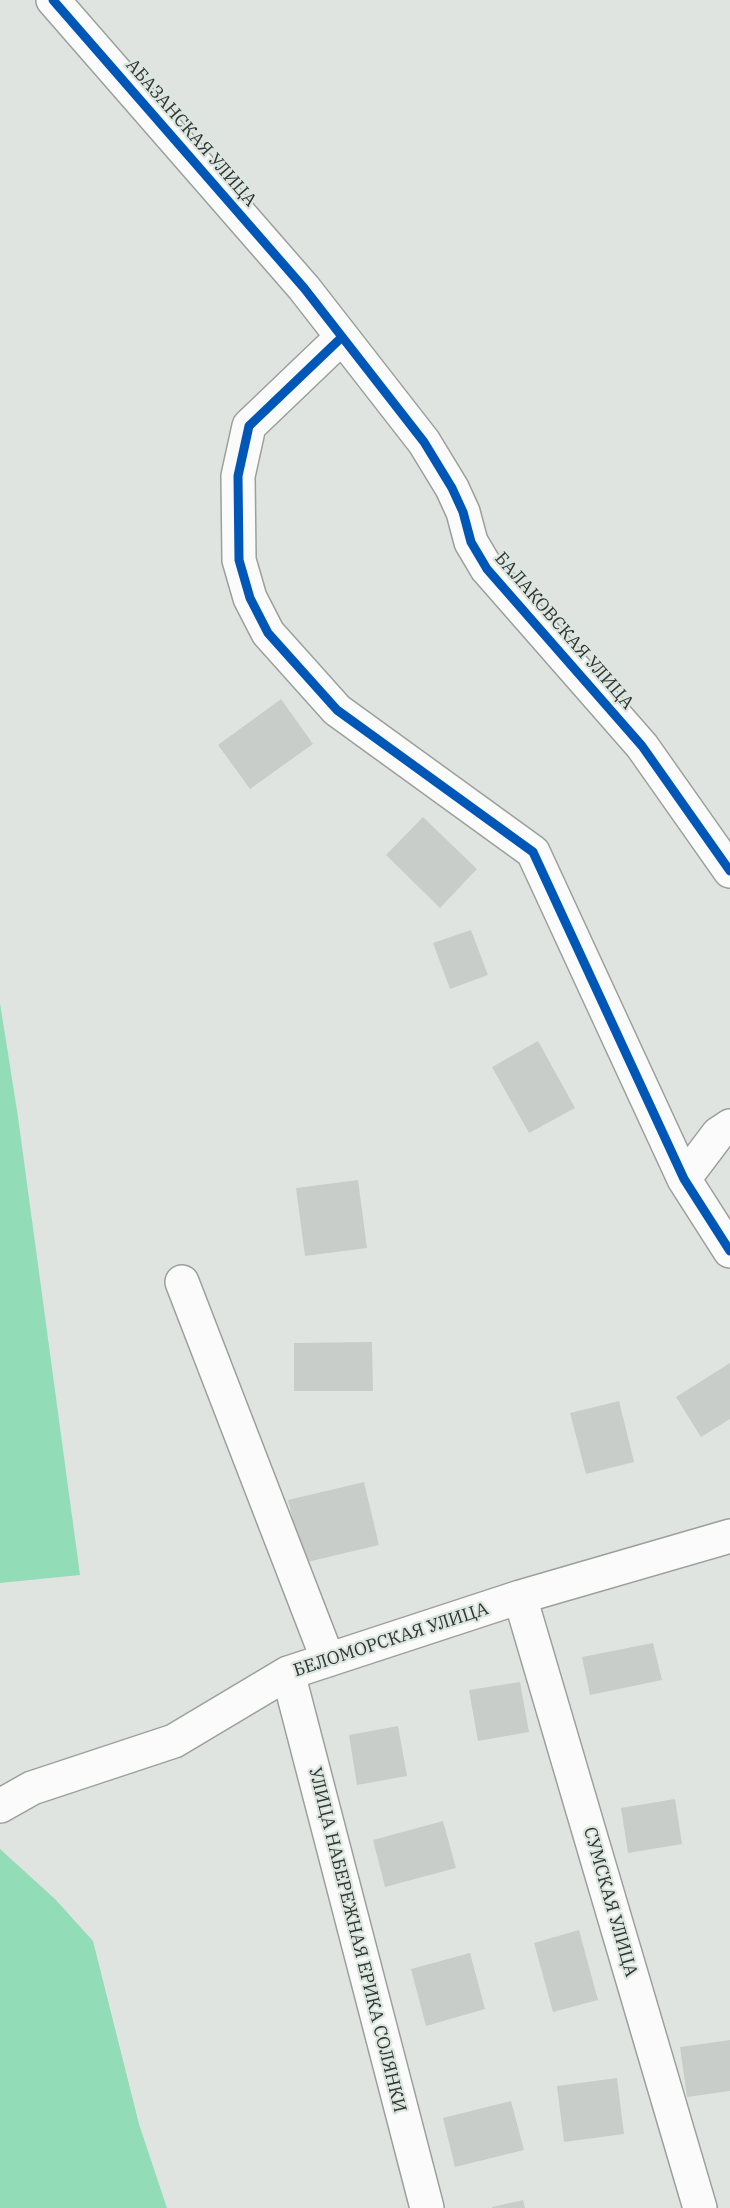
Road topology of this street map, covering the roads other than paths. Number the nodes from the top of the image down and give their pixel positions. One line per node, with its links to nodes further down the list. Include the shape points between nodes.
1 (53, 0): 2 (street, АБАЗАНСКАЯ УЛИЦА)
2 (304, 288): 3 (street, БАЛАКОВСКАЯ УЛИЦА)
3 (342, 337): 4 (street, БАЛАКОВСКАЯ УЛИЦА, via 424,442 452,488 471,542 487,569 642,746); 6 (street, via 249,426 238,486 239,560 250,598 268,633 337,710 533,852)
4 (730, 871)
5 (730, 1126): 6 (street, via 718,1134)
6 (684, 1179): 7 (street)
7 (730, 1251)
8 (182, 1282): 11 (street)
9 (730, 1536): 10 (street, БЕЛОМОРСКАЯ УЛИЦА)
10 (520, 1597): 11 (street, БЕЛОМОРСКАЯ УЛИЦА); 15 (street, СУМСКАЯ УЛИЦА)
11 (328, 1660): 12 (street, БЕЛОМОРСКАЯ УЛИЦА)
12 (288, 1673): 13 (street, БЕЛОМОРСКАЯ УЛИЦА, via 174,1741 32,1788); 14 (street, УЛИЦА НАБЕРЕЖНАЯ ЕРИКА СОЛЯНКИ)
13 (0, 1806)
14 (427, 2208)
15 (700, 2208)

